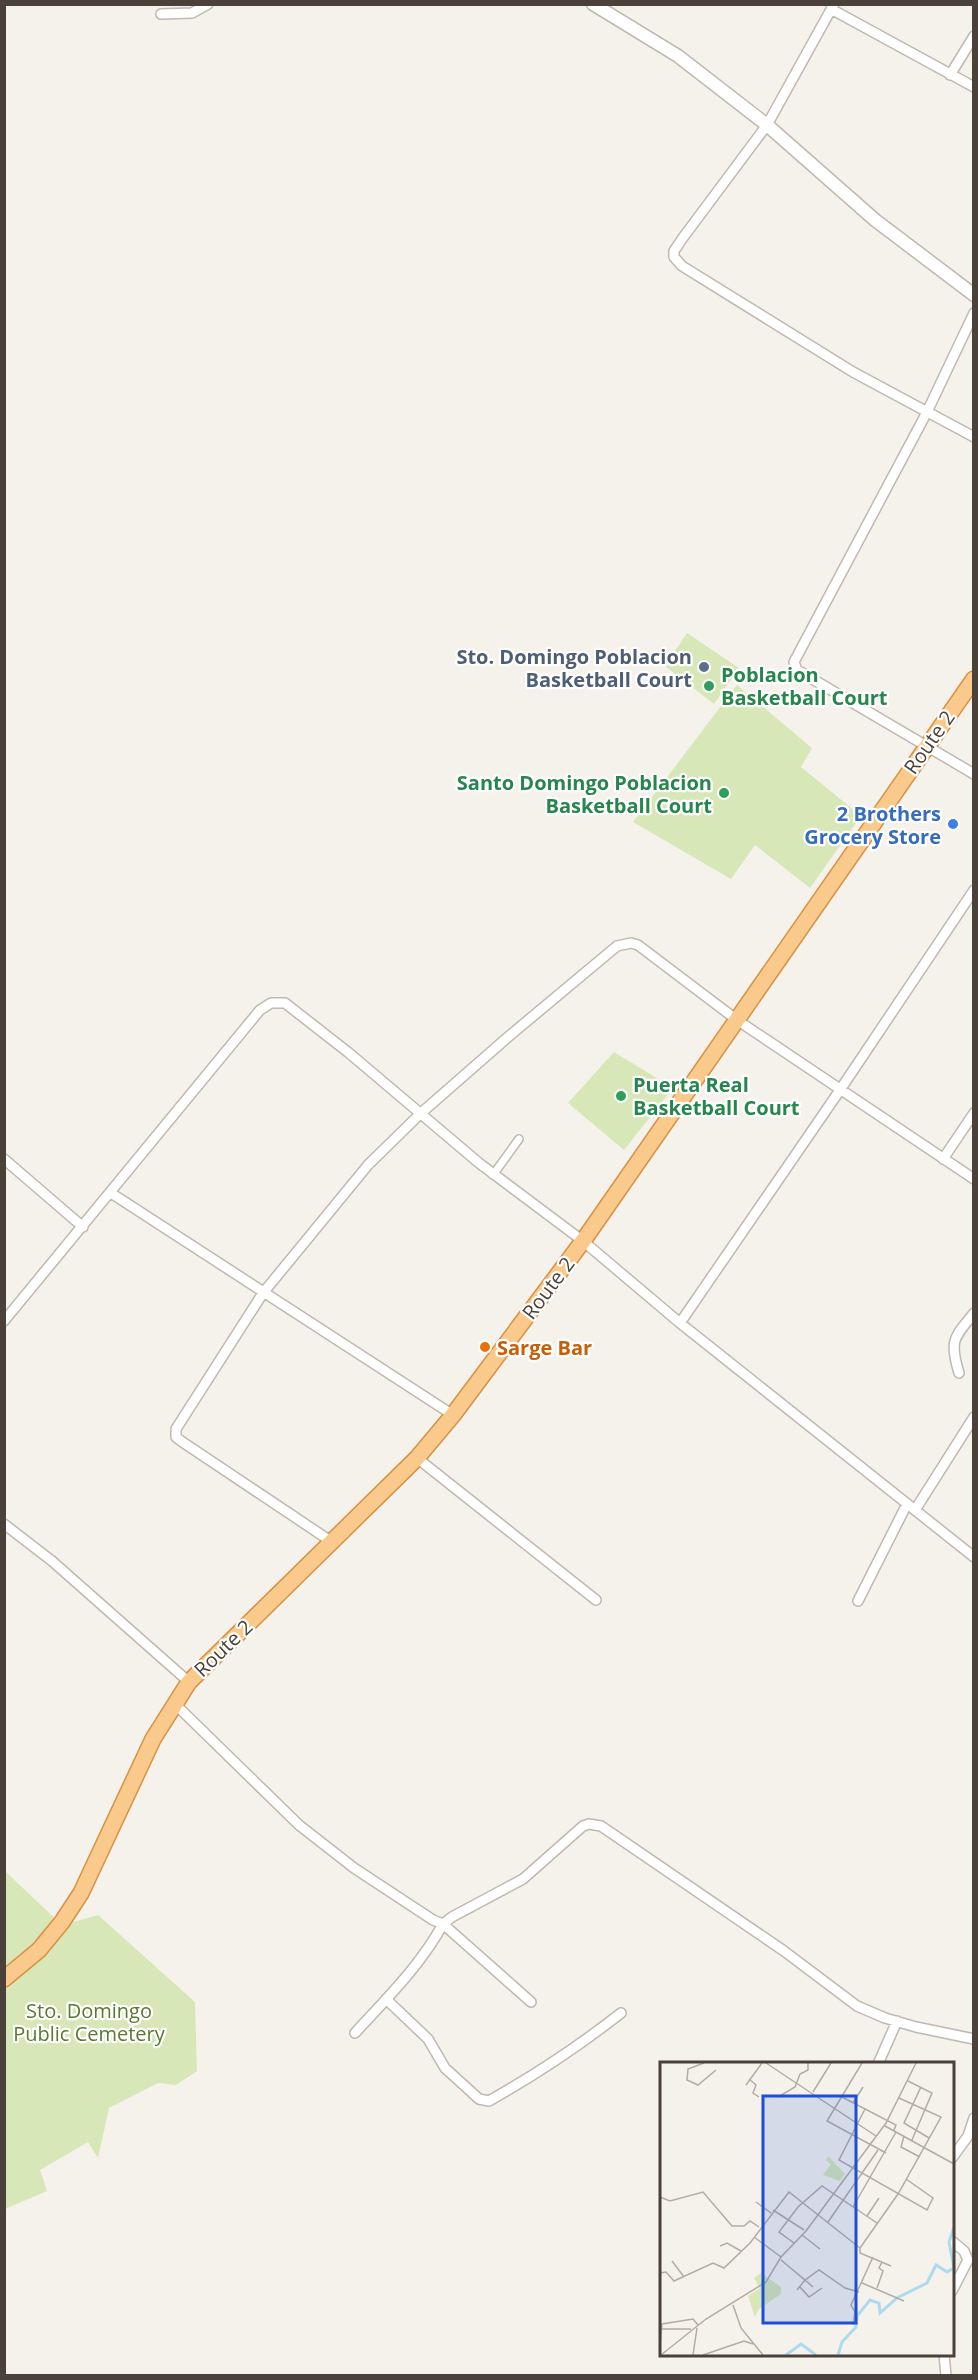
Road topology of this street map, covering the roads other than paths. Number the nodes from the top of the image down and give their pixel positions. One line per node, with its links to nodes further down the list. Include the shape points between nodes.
1 (208, 4): 4 (street, via 192,13)
2 (594, 4): 8 (street, via 678,56)
3 (832, 7): 6 (street); 8 (street)
4 (161, 14)
5 (974, 36): 6 (street)
6 (950, 75): 7 (street)
7 (974, 87)
8 (767, 125): 9 (street, via 875,220); 11 (street, via 682,239 674,251 676,260 853,372)
9 (974, 295)
10 (974, 313): 11 (street)
11 (927, 412): 12 (street); 14 (street, via 794,662 797,670)
12 (974, 437)
13 (974, 679): 14 (highway, Route 2)
14 (927, 745): 15 (street); 17 (highway, Route 2)
15 (974, 774)
16 (974, 890): 18 (street)
17 (737, 1020): 18 (street); 20 (street, via 638,945 623,944 543,1007); 28 (highway, Route 2)
18 (840, 1090): 23 (street); 32 (street)
19 (974, 1113): 23 (street)
20 (420, 1114): 24 (street); 26 (street, via 285,1003 271,1003 245,1028); 29 (street, via 368,1165)
21 (519, 1139): 24 (street)
22 (4, 1159): 27 (street)
23 (943, 1159): 25 (street)
24 (494, 1175): 28 (street)
25 (974, 1179)
26 (111, 1193): 27 (street); 29 (street)
27 (83, 1227): 31 (street)
28 (583, 1242): 32 (street); 34 (highway, Route 2)
29 (263, 1293): 34 (street); 39 (street, via 176,1429 176,1437)
30 (974, 1313): 33 (street, via 954,1342 952,1352)
31 (4, 1321)
32 (680, 1323): 37 (street)
33 (959, 1372)
34 (453, 1415): 36 (highway, Route 2)
35 (974, 1417): 37 (street)
36 (417, 1458): 39 (highway, Route 2); 41 (street)
37 (911, 1507): 40 (street); 42 (street)
38 (4, 1524): 43 (street, via 52,1561)
39 (332, 1542): 43 (highway, Route 2)
40 (974, 1557)
41 (596, 1600)
42 (858, 1601)
43 (189, 1682): 44 (highway, Route 2)
44 (174, 1703): 45 (street, via 299,1825 354,1868); 46 (highway, Route 2, via 153,1739 81,1893 39,1950)
45 (442, 1924): 47 (street, via 429,1948); 48 (street); 50 (street, via 523,1879 583,1826 594,1824 784,1951 857,2006)
46 (4, 1979)
47 (386, 1999): 49 (street, via 429,2039 446,2068 484,2101 551,2064); 51 (street)
48 (531, 2002)
49 (621, 2013)
50 (897, 2021): 52 (street); 53 (street)
51 (355, 2033)
52 (974, 2039)
53 (879, 2062)
54 (974, 2118): 55 (street, via 968,2136)
55 (954, 2155)
56 (954, 2243): 57 (street, via 968,2260)
57 (954, 2287)
58 (944, 2356): 59 (street)
59 (946, 2376)

